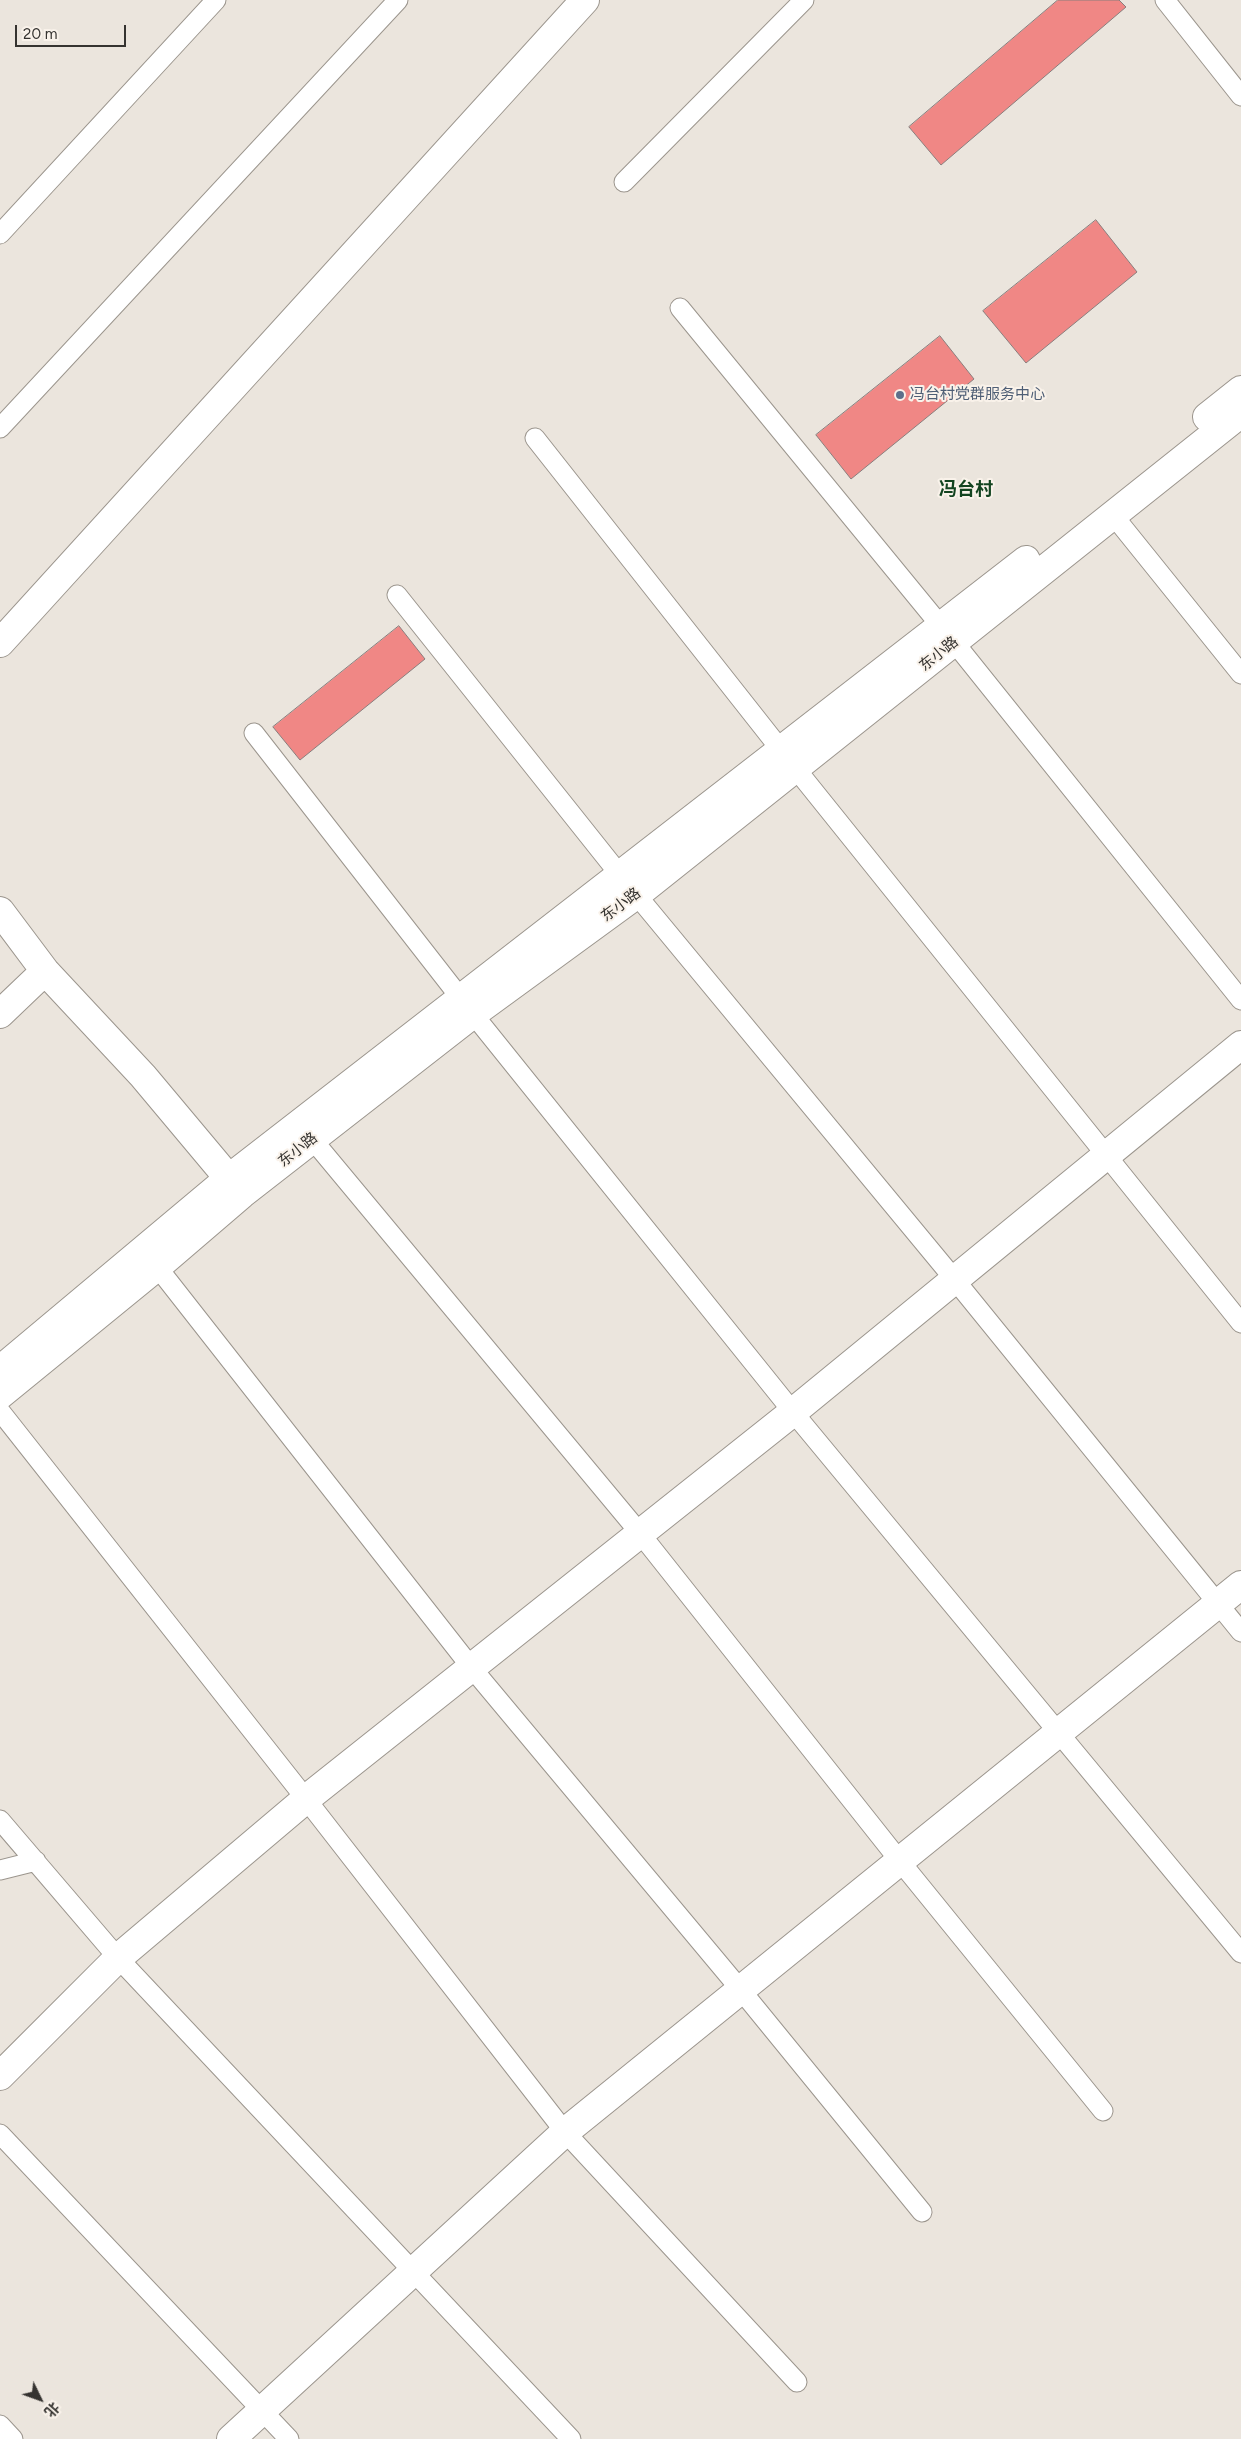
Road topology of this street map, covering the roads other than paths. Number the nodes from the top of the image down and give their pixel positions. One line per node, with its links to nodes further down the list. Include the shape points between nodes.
1 (216, 0): 8 (lane)
2 (398, 0): 12 (lane)
3 (586, 0): 17 (street)
4 (804, 0): 7 (lane)
5 (1165, 0): 6 (lane)
6 (1241, 96)
7 (624, 182)
8 (0, 234)
9 (680, 308): 16 (lane)
10 (1241, 390): 16 (street, 东小路)
11 (1241, 413): 14 (street, 东小路)
12 (0, 428)
13 (535, 438): 20 (lane)
14 (1113, 515): 16 (street, 东小路); 18 (lane)
15 (397, 595): 21 (lane)
16 (948, 634): 20 (street, 东小路); 24 (lane)
17 (0, 643)
18 (1241, 674)
19 (254, 733): 25 (lane)
20 (788, 760): 21 (street, 东小路); 29 (lane)
21 (628, 885): 25 (street, 东小路); 32 (lane)
22 (0, 911): 23 (street)
23 (45, 971): 26 (street); 30 (street, via 143,1076)
24 (1241, 1000)
25 (467, 1006): 28 (street, 东小路); 30 (street, 东小路); 35 (lane)
26 (0, 1014)
27 (1241, 1045): 29 (street)
28 (312, 1139): 30 (street, 东小路); 36 (lane)
29 (1106, 1158): 32 (street); 33 (lane)
30 (235, 1187): 31 (street, 东小路)
31 (151, 1258): 34 (street, 东小路); 40 (lane)
32 (955, 1280): 35 (street); 38 (lane)
33 (1241, 1323)
34 (1, 1391): 42 (lane)
35 (793, 1412): 36 (street); 41 (lane)
36 (640, 1532): 40 (street); 44 (lane)
37 (1241, 1585): 38 (street)
38 (1218, 1604): 39 (lane); 41 (street)
39 (1241, 1632)
40 (471, 1667): 42 (street); 49 (lane)
41 (1059, 1732): 44 (street); 47 (lane)
42 (306, 1799): 48 (street); 52 (lane)
43 (0, 1820): 45 (lane)
44 (900, 1860): 49 (street); 51 (lane)
45 (36, 1861): 46 (lane); 48 (lane)
46 (0, 1870)
47 (1241, 1953)
48 (118, 1958): 50 (street); 55 (lane)
49 (740, 1989): 52 (street); 54 (lane)
50 (0, 2076)
51 (1103, 2111)
52 (565, 2132): 55 (street); 56 (lane)
53 (0, 2134): 57 (lane)
54 (922, 2212)
55 (412, 2272): 57 (street); 62 (lane)
56 (797, 2382)
57 (262, 2411): 60 (street); 61 (lane)
58 (0, 2425): 59 (lane)
59 (13, 2439)
60 (231, 2439)
61 (289, 2439)
62 (570, 2439)

